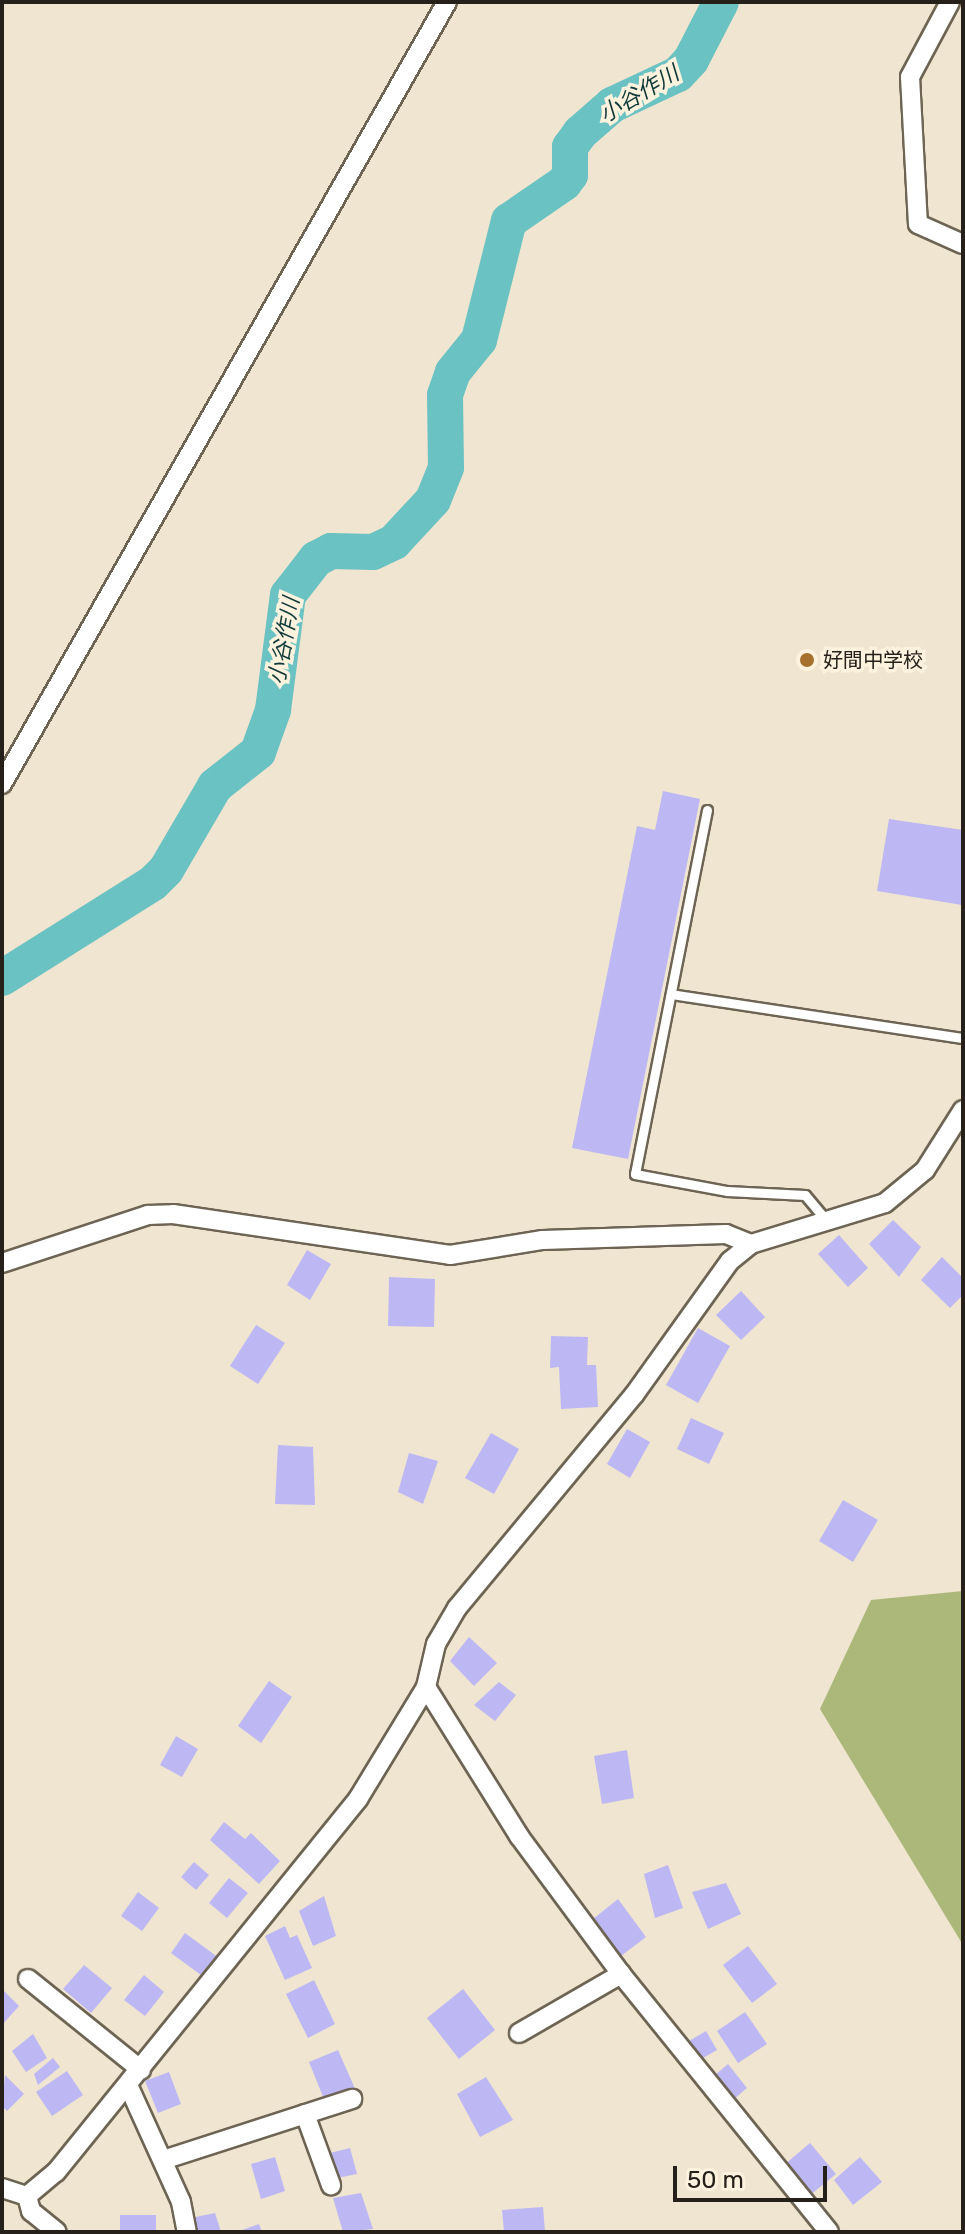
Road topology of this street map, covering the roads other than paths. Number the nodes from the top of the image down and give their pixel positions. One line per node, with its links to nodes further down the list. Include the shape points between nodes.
1 (447, 2): 4 (street)
2 (950, 2): 3 (street, via 910,77 918,224)
3 (963, 244)
4 (2, 784)
5 (707, 810): 6 (lane)
6 (671, 994): 7 (lane); 9 (lane, via 635,1174 727,1191 805,1195)
7 (963, 1038)
8 (963, 1110): 9 (street, via 925,1170 906,1189 885,1203)
9 (825, 1219): 10 (street)
10 (751, 1244): 11 (street, via 726,1234 543,1240 450,1255 173,1214 148,1215); 12 (street, via 730,1261 634,1395 457,1608 436,1644)
11 (2, 1263)
12 (426, 1687): 13 (street, via 519,1836); 16 (street, via 358,1799)
13 (621, 1974): 15 (street); 26 (street)
14 (28, 1979): 16 (street)
15 (519, 2033)
16 (141, 2070): 17 (street)
17 (128, 2085): 20 (street); 23 (street, via 56,2172)
18 (352, 2099): 19 (street)
19 (305, 2114): 20 (street); 21 (street)
20 (163, 2160): 25 (street)
21 (331, 2185)
22 (2, 2188): 23 (street)
23 (27, 2196): 24 (street, via 31,2211)
24 (57, 2232)
25 (187, 2232)
26 (829, 2232)

